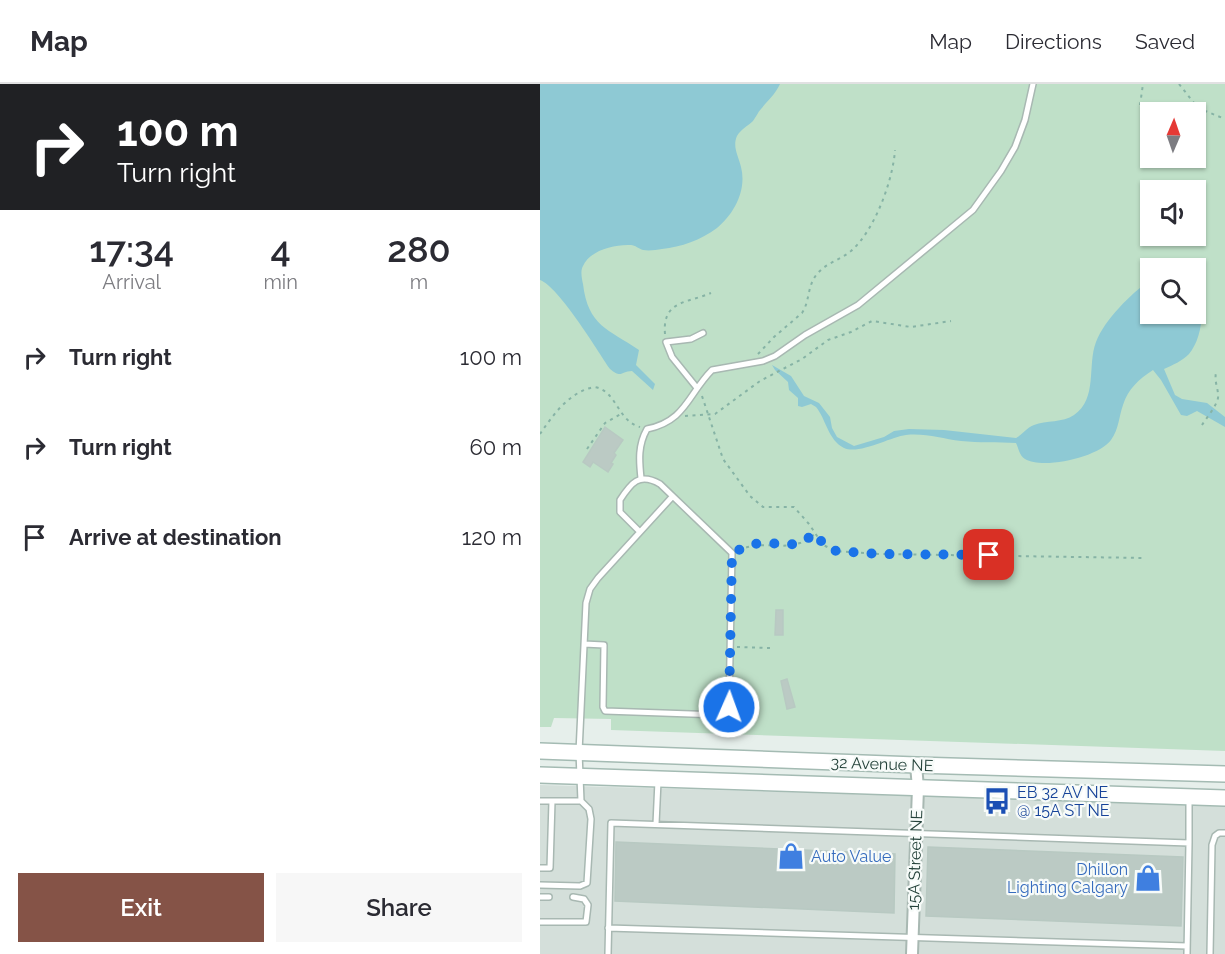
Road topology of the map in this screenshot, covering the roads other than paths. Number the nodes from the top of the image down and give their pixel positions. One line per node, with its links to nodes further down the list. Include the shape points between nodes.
1 (1033, 84): 3 (lane, via 1015,147 973,210 858,305 775,356 712,370)
2 (703, 333): 3 (lane, via 666,342 672,357)
3 (697, 388): 4 (lane, via 676,417 647,429 639,456)
4 (641, 478): 5 (lane, via 651,480); 6 (lane, via 624,494 619,505 620,512)
5 (672, 497): 6 (lane); 7 (lane, via 732,553 729,707 720,715 605,711 604,645)
6 (640, 531): 7 (lane, via 590,589)
7 (584, 644): 9 (lane)
8 (540, 751): 9 (main road, 32 Avenue NE)
9 (579, 752): 10 (main road, 32 Avenue NE); 13 (lane)
10 (916, 765): 11 (main road, 32 Avenue NE); 15 (street, 15A Street NE)
11 (1225, 774)
12 (540, 775): 13 (main road, 32 Avenue NE)
13 (579, 777): 14 (main road, 32 Avenue NE); 20 (lane)
14 (658, 779): 15 (main road, 32 Avenue NE); 25 (lane)
15 (918, 788): 16 (main road, 32 Avenue NE); 26 (street, 15A Street NE)
16 (1189, 797): 17 (main road, 32 Avenue NE); 30 (lane)
17 (1225, 798)
18 (540, 801): 19 (lane)
19 (552, 801): 20 (lane); 22 (lane)
20 (581, 801): 34 (lane, via 589,809 591,819 587,883)
21 (543, 813): 22 (lane)
22 (551, 814): 24 (lane)
23 (543, 824): 24 (lane)
24 (551, 824): 29 (lane)
25 (656, 824): 26 (lane); 39 (lane, via 611,823)
26 (915, 833): 30 (lane); 40 (street, 15A Street NE)
27 (1225, 833): 45 (lane, via 1215,836 1212,845)
28 (543, 837): 29 (lane)
29 (551, 837): 32 (lane)
30 (1189, 843): 41 (lane)
31 (542, 850): 32 (lane)
32 (550, 850): 33 (lane, via 550,868)
33 (540, 868)
34 (540, 885)
35 (540, 897): 36 (lane)
36 (549, 897)
37 (573, 897): 38 (lane, via 584,899 588,905 586,922)
38 (540, 922)
39 (609, 928): 40 (lane); 42 (lane)
40 (913, 937): 41 (lane); 43 (street, 15A Street NE)
41 (1187, 946): 44 (lane)
42 (608, 954)
43 (912, 954)
44 (1187, 954)
45 (1210, 954)

